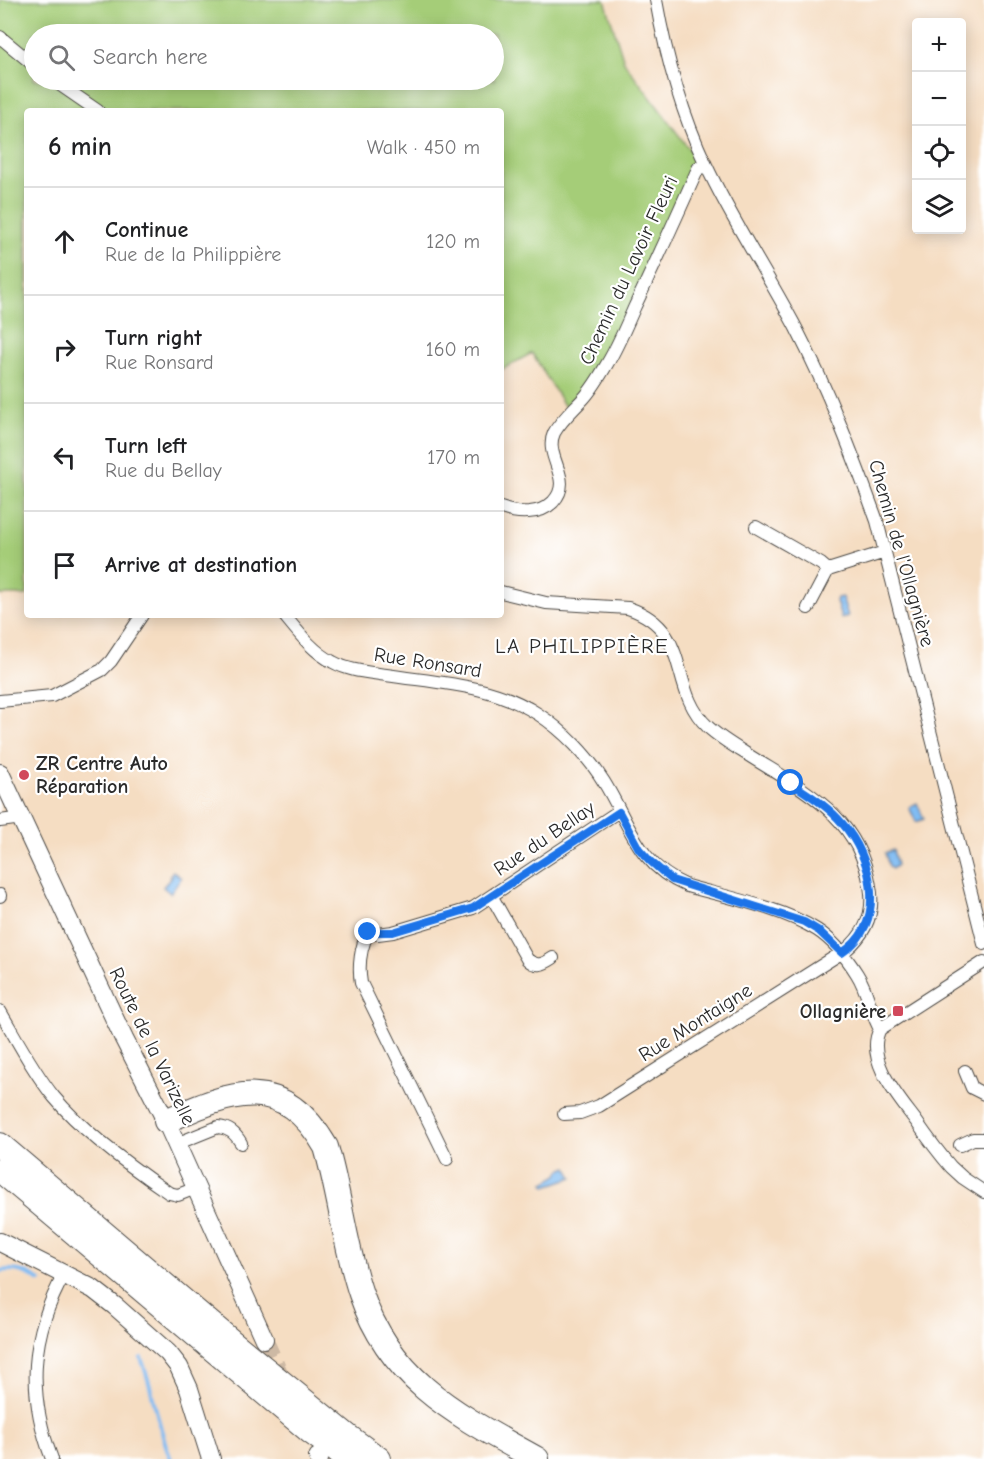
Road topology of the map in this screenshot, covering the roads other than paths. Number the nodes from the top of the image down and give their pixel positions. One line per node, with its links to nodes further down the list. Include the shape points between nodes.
1 (656, 0): 6 (street, Chemin de l'Ollagnière, via 674,82)
2 (0, 37): 3 (street)
3 (24, 57)
4 (68, 90): 5 (street)
5 (94, 108)
6 (705, 164): 7 (street, Chemin du Lavoir Fleuri, via 696,173 609,361 553,436 551,448 560,471 560,491 554,501 540,509 515,512); 9 (street, Chemin de l'Ollagnière, via 796,328 823,385 856,463)
7 (504, 509)
8 (756, 527): 10 (street)
9 (885, 552): 10 (street); 21 (street, Chemin de l'Ollagnière)
10 (828, 570): 12 (street)
11 (504, 593): 22 (street, Rue Montaigne, via 546,603 628,608 655,621 668,637 693,707 707,726 832,811 854,839 868,874 871,909 865,930)
12 (808, 608)
13 (140, 618): 15 (street, via 102,670 52,696)
14 (287, 618): 17 (street, Rue Ronsard, via 317,651 334,663 496,693 538,714 589,762)
15 (0, 700)
16 (0, 773): 18 (street, Route de la Varizelle)
17 (619, 812): 20 (street, Rue du Bellay); 22 (street, Rue Ronsard, via 639,849 672,880 804,922)
18 (22, 818): 19 (street); 30 (street, Route de la Varizelle, via 124,1040)
19 (0, 821)
20 (492, 897): 23 (street, Rue du Bellay, via 527,959 540,965); 36 (street, Rue du Bellay, via 464,912 393,932 368,932 362,948 361,982)
21 (984, 944)
22 (842, 953): 26 (street, Rue Ronsard, via 865,988); 29 (street, Rue Montaigne, via 599,1106)
23 (553, 958)
24 (984, 962): 26 (street)
25 (0, 1011): 38 (street, via 63,1107 113,1152 169,1193 178,1195)
26 (880, 1029): 39 (street, via 876,1053 890,1085 951,1167)
27 (965, 1071): 28 (street, via 972,1088)
28 (984, 1094)
29 (564, 1114)
30 (166, 1120): 33 (street, Route de la Varizelle); 48 (highway, via 218,1099 249,1094 282,1100 298,1110 326,1147 361,1294 382,1340 430,1394 463,1418)
31 (984, 1139): 35 (street)
32 (241, 1143): 33 (street, via 232,1131 218,1127)
33 (176, 1144): 38 (street, Route de la Varizelle)
34 (0, 1145): 43 (highway, via 225,1335)
35 (960, 1145)
36 (447, 1159)
37 (0, 1170): 43 (highway, via 311,1432)
38 (196, 1188): 42 (street, Route de la Varizelle)
39 (984, 1192)
40 (0, 1242): 41 (street)
41 (65, 1273): 44 (street, via 52,1298 36,1352 37,1409); 45 (street, via 115,1306 179,1367)
42 (264, 1339)
43 (349, 1448): 46 (highway); 47 (highway, via 375,1447)
44 (52, 1459)
45 (211, 1459)
46 (379, 1459)
47 (399, 1459)
48 (537, 1459)

